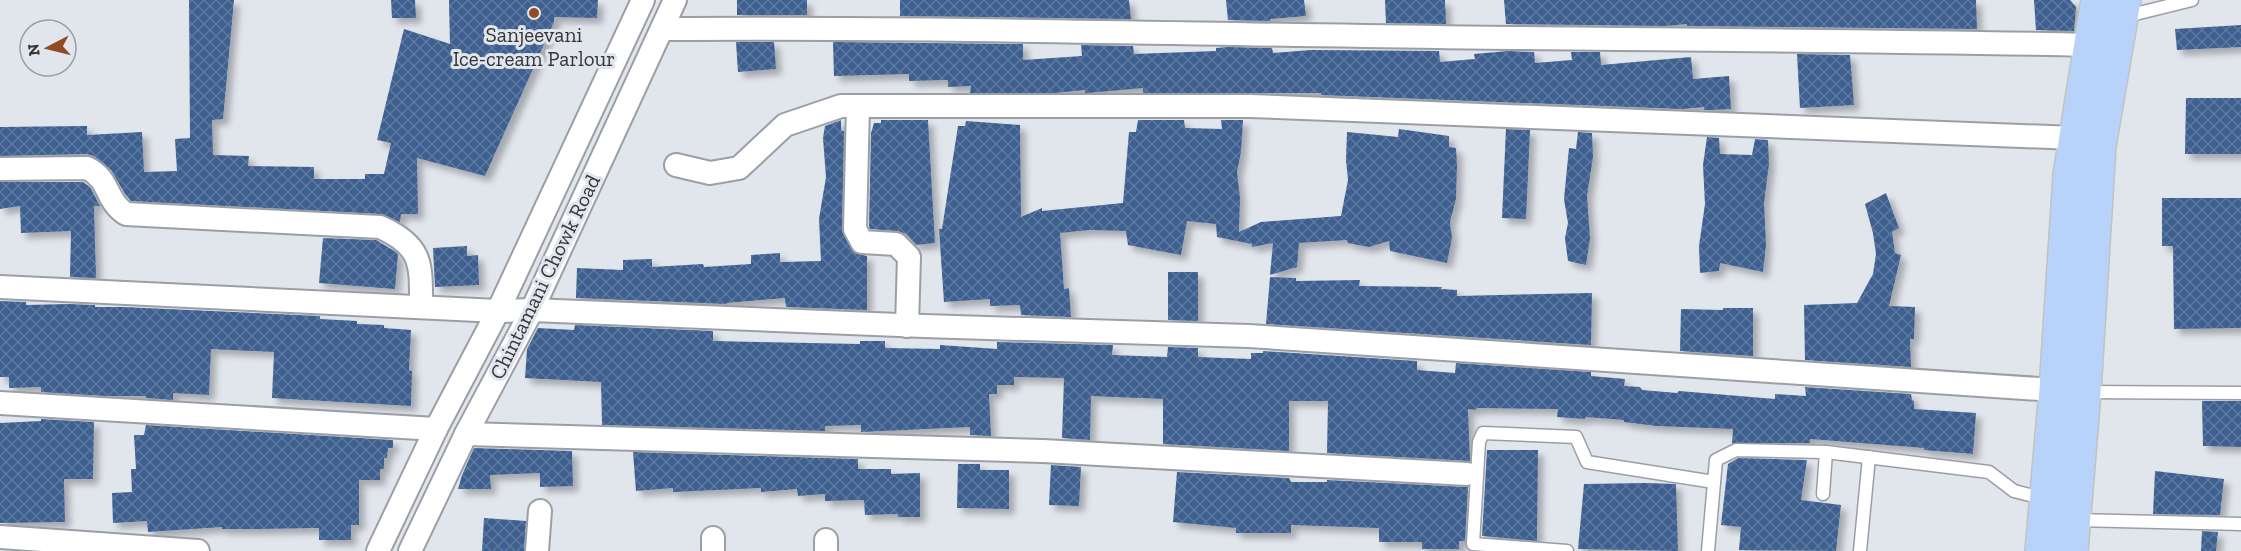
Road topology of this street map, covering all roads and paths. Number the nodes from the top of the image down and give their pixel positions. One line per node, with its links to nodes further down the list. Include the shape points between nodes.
1 (643, 0): 14 (street, Chintamani Chowk Road)
2 (675, 0): 5 (street, Chintamani Chowk Road)
3 (2192, 0): 4 (lane)
4 (2115, 6): 6 (main road); 8 (main road)
5 (662, 29): 6 (street); 13 (street, Chintamani Chowk Road)
6 (2090, 45): 8 (main road)
7 (858, 106): 8 (street, via 1250,106); 9 (street, via 841,106 785,125 739,168 710,173); 15 (street, via 855,229 862,242 896,244 909,257)
8 (2087, 142): 16 (main road, via 2070,175)
9 (676, 165)
10 (0, 169): 12 (street, via 87,168 97,173 115,207 126,214 380,227 412,248 421,268)
11 (0, 287): 12 (street)
12 (421, 307): 14 (street)
13 (532, 310): 14 (street); 15 (street); 20 (street, Chintamani Chowk Road)
14 (498, 311): 19 (street, Chintamani Chowk Road)
15 (907, 326): 16 (street, via 1249,336)
16 (2070, 391): 17 (lane); 26 (main road); 29 (main road)
17 (2241, 393)
18 (0, 403): 19 (street)
19 (436, 429): 32 (street, Chintamani Chowk Road)
20 (466, 434): 23 (street, via 1043,452); 33 (street, Chintamani Chowk Road)
21 (1826, 452): 22 (lane); 24 (lane, via 1736,450 1716,460); 25 (lane)
22 (1869, 457): 26 (lane, via 1989,472 2014,491); 37 (lane)
23 (1467, 474)
24 (1714, 482): 35 (lane, via 1587,462 1576,437 1483,433 1479,442 1473,543); 36 (lane)
25 (1823, 494)
26 (2046, 499): 38 (main road)
27 (540, 511): 34 (street)
28 (2241, 524): 29 (lane)
29 (2073, 536)
30 (0, 537): 31 (street)
31 (198, 551)
32 (378, 551)
33 (410, 551)
34 (537, 551)
35 (1567, 551)
36 (1708, 551)
37 (1860, 551)
38 (2042, 551)

